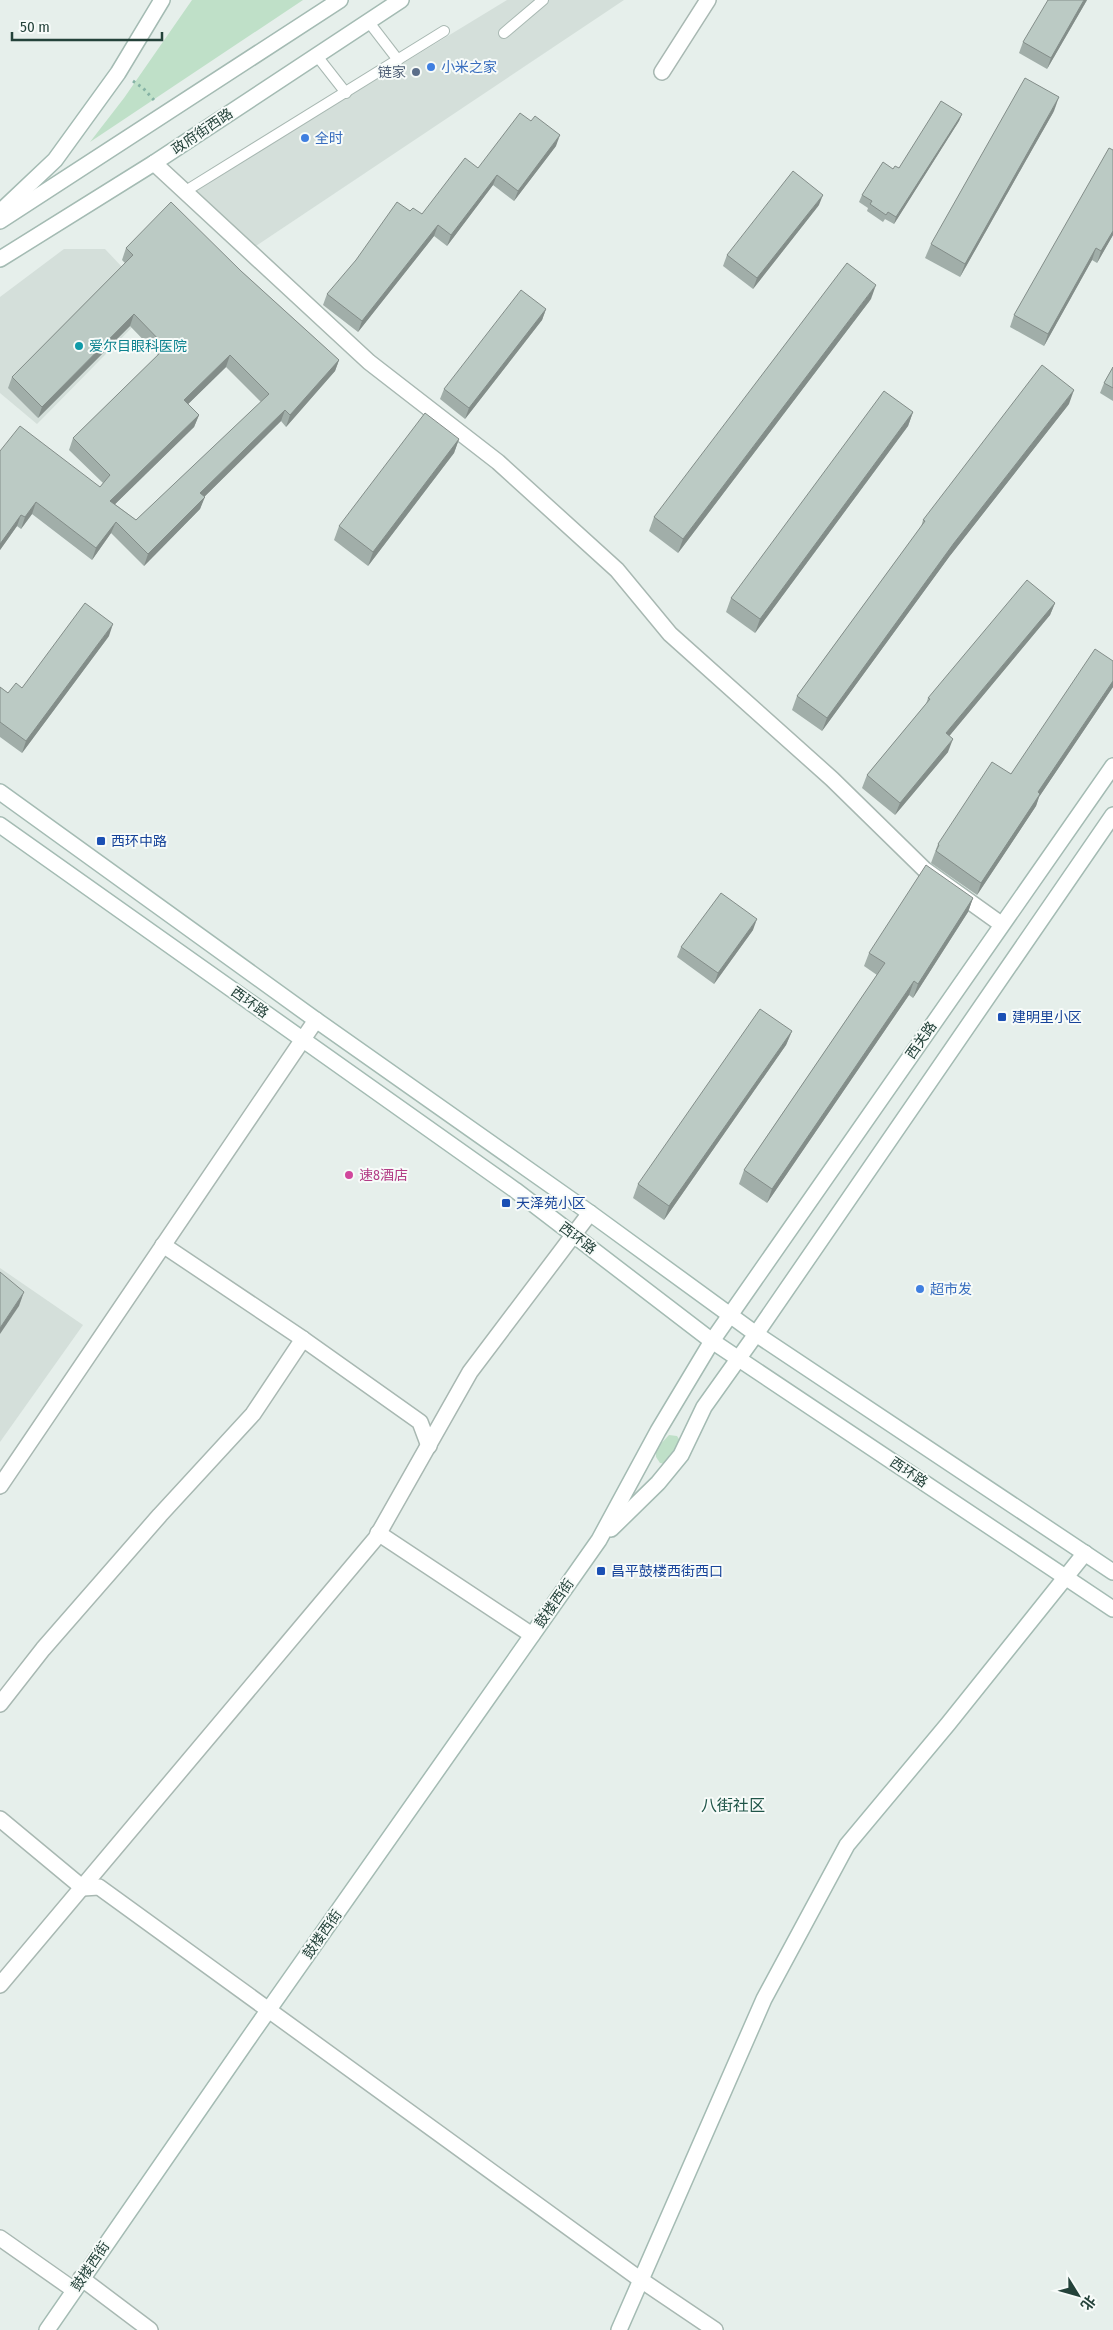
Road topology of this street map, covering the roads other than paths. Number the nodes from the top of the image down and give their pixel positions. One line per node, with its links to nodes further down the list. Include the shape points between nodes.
1 (162, 0): 15 (street, via 118,73 55,160)
2 (340, 0): 16 (street)
3 (401, 0): 6 (street, 政府街西路)
4 (543, 0): 8 (lane)
5 (708, 0): 11 (street)
6 (368, 21): 9 (street, 政府街西路); 10 (lane)
7 (444, 31): 10 (lane)
8 (504, 33)
9 (317, 56): 12 (lane); 13 (street, 政府街西路)
10 (398, 60): 12 (lane)
11 (662, 72)
12 (346, 92): 14 (lane)
13 (154, 163): 14 (street); 17 (street, 政府街西路)
14 (184, 192): 22 (street, via 369,362 498,462 617,570 670,634 832,779 924,869)
15 (0, 212)
16 (0, 221)
17 (0, 259)
18 (1113, 766): 22 (street, 西关路)
19 (0, 792): 23 (street, 西环路)
20 (1113, 815): 29 (street)
21 (0, 825): 24 (street, 西环路)
22 (1001, 924): 28 (street, 西关路)
23 (316, 1020): 24 (street); 25 (street, 西环路)
24 (302, 1040): 26 (street, 西环路); 27 (street)
25 (590, 1213): 26 (street); 28 (street, 西环路)
26 (574, 1235): 31 (street, 西环路); 33 (street, via 470,1372)
27 (163, 1245): 30 (street); 34 (street)
28 (730, 1315): 29 (street, 西环路); 31 (street, 鼓楼西街)
29 (756, 1334): 32 (street, 鼓楼西街); 37 (street, 西环路)
30 (303, 1339): 33 (street, via 420,1422); 42 (street, via 253,1414 82,1604)
31 (712, 1341): 32 (street, 西环路); 36 (street, 鼓楼西街, via 658,1430)
32 (738, 1358): 36 (street, 鼓楼西街, via 704,1408 682,1455); 39 (street, 西环路)
33 (429, 1446): 35 (street)
34 (0, 1486)
35 (378, 1533): 41 (street); 44 (street)
36 (599, 1540): 41 (street, 鼓楼西街)
37 (1086, 1554): 38 (street, 西环路); 39 (street)
38 (1113, 1572)
39 (1066, 1578): 40 (street, 西环路); 48 (street, via 847,1845 764,1999)
40 (1113, 1609)
41 (532, 1635): 46 (street, 鼓楼西街)
42 (0, 1704)
43 (0, 1819): 44 (street)
44 (83, 1888): 45 (street); 46 (street, via 99,1887)
45 (0, 1985)
46 (268, 2011): 48 (street); 49 (street, 鼓楼西街)
47 (0, 2238): 49 (street)
48 (641, 2280): 52 (street); 53 (street)
49 (77, 2284): 50 (street, 鼓楼西街); 51 (street)
50 (47, 2330)
51 (150, 2330)
52 (618, 2330)
53 (716, 2330)

